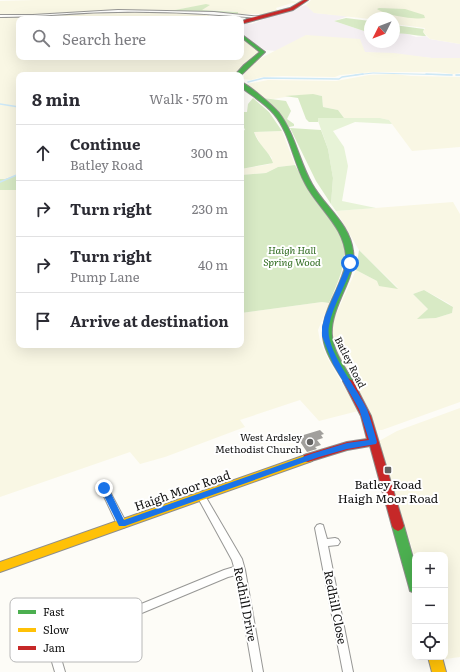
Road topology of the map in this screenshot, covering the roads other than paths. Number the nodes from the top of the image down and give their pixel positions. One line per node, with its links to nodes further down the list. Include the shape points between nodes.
1 (306, 0): 3 (street, via 301,5)
2 (0, 16): 3 (street, via 118,11)
3 (258, 16): 4 (street)
4 (244, 23)
5 (244, 37): 6 (street, via 263,52)
6 (241, 72)
7 (244, 87): 8 (street, Batley Road, via 275,113 286,129 309,184 348,240 350,263 325,327 325,336 337,364 363,409)
8 (374, 442): 10 (street, Haigh Moor Road, via 347,446 316,455); 17 (street, Batley Road)
9 (104, 488): 11 (street)
10 (201, 496): 11 (street, Haigh Moor Road); 16 (street, Redhill Drive)
11 (122, 524): 15 (street, Haigh Moor Road)
12 (320, 528): 14 (street, Redhill Close)
13 (335, 542): 14 (street)
14 (323, 543): 23 (street, Redhill Close)
15 (0, 566)
16 (240, 570): 18 (street); 22 (street, Redhill Drive)
17 (412, 576)
18 (142, 609)
19 (436, 660): 24 (street)
20 (57, 662): 21 (street)
21 (60, 672)
22 (258, 672)
23 (348, 672)
24 (439, 672)

